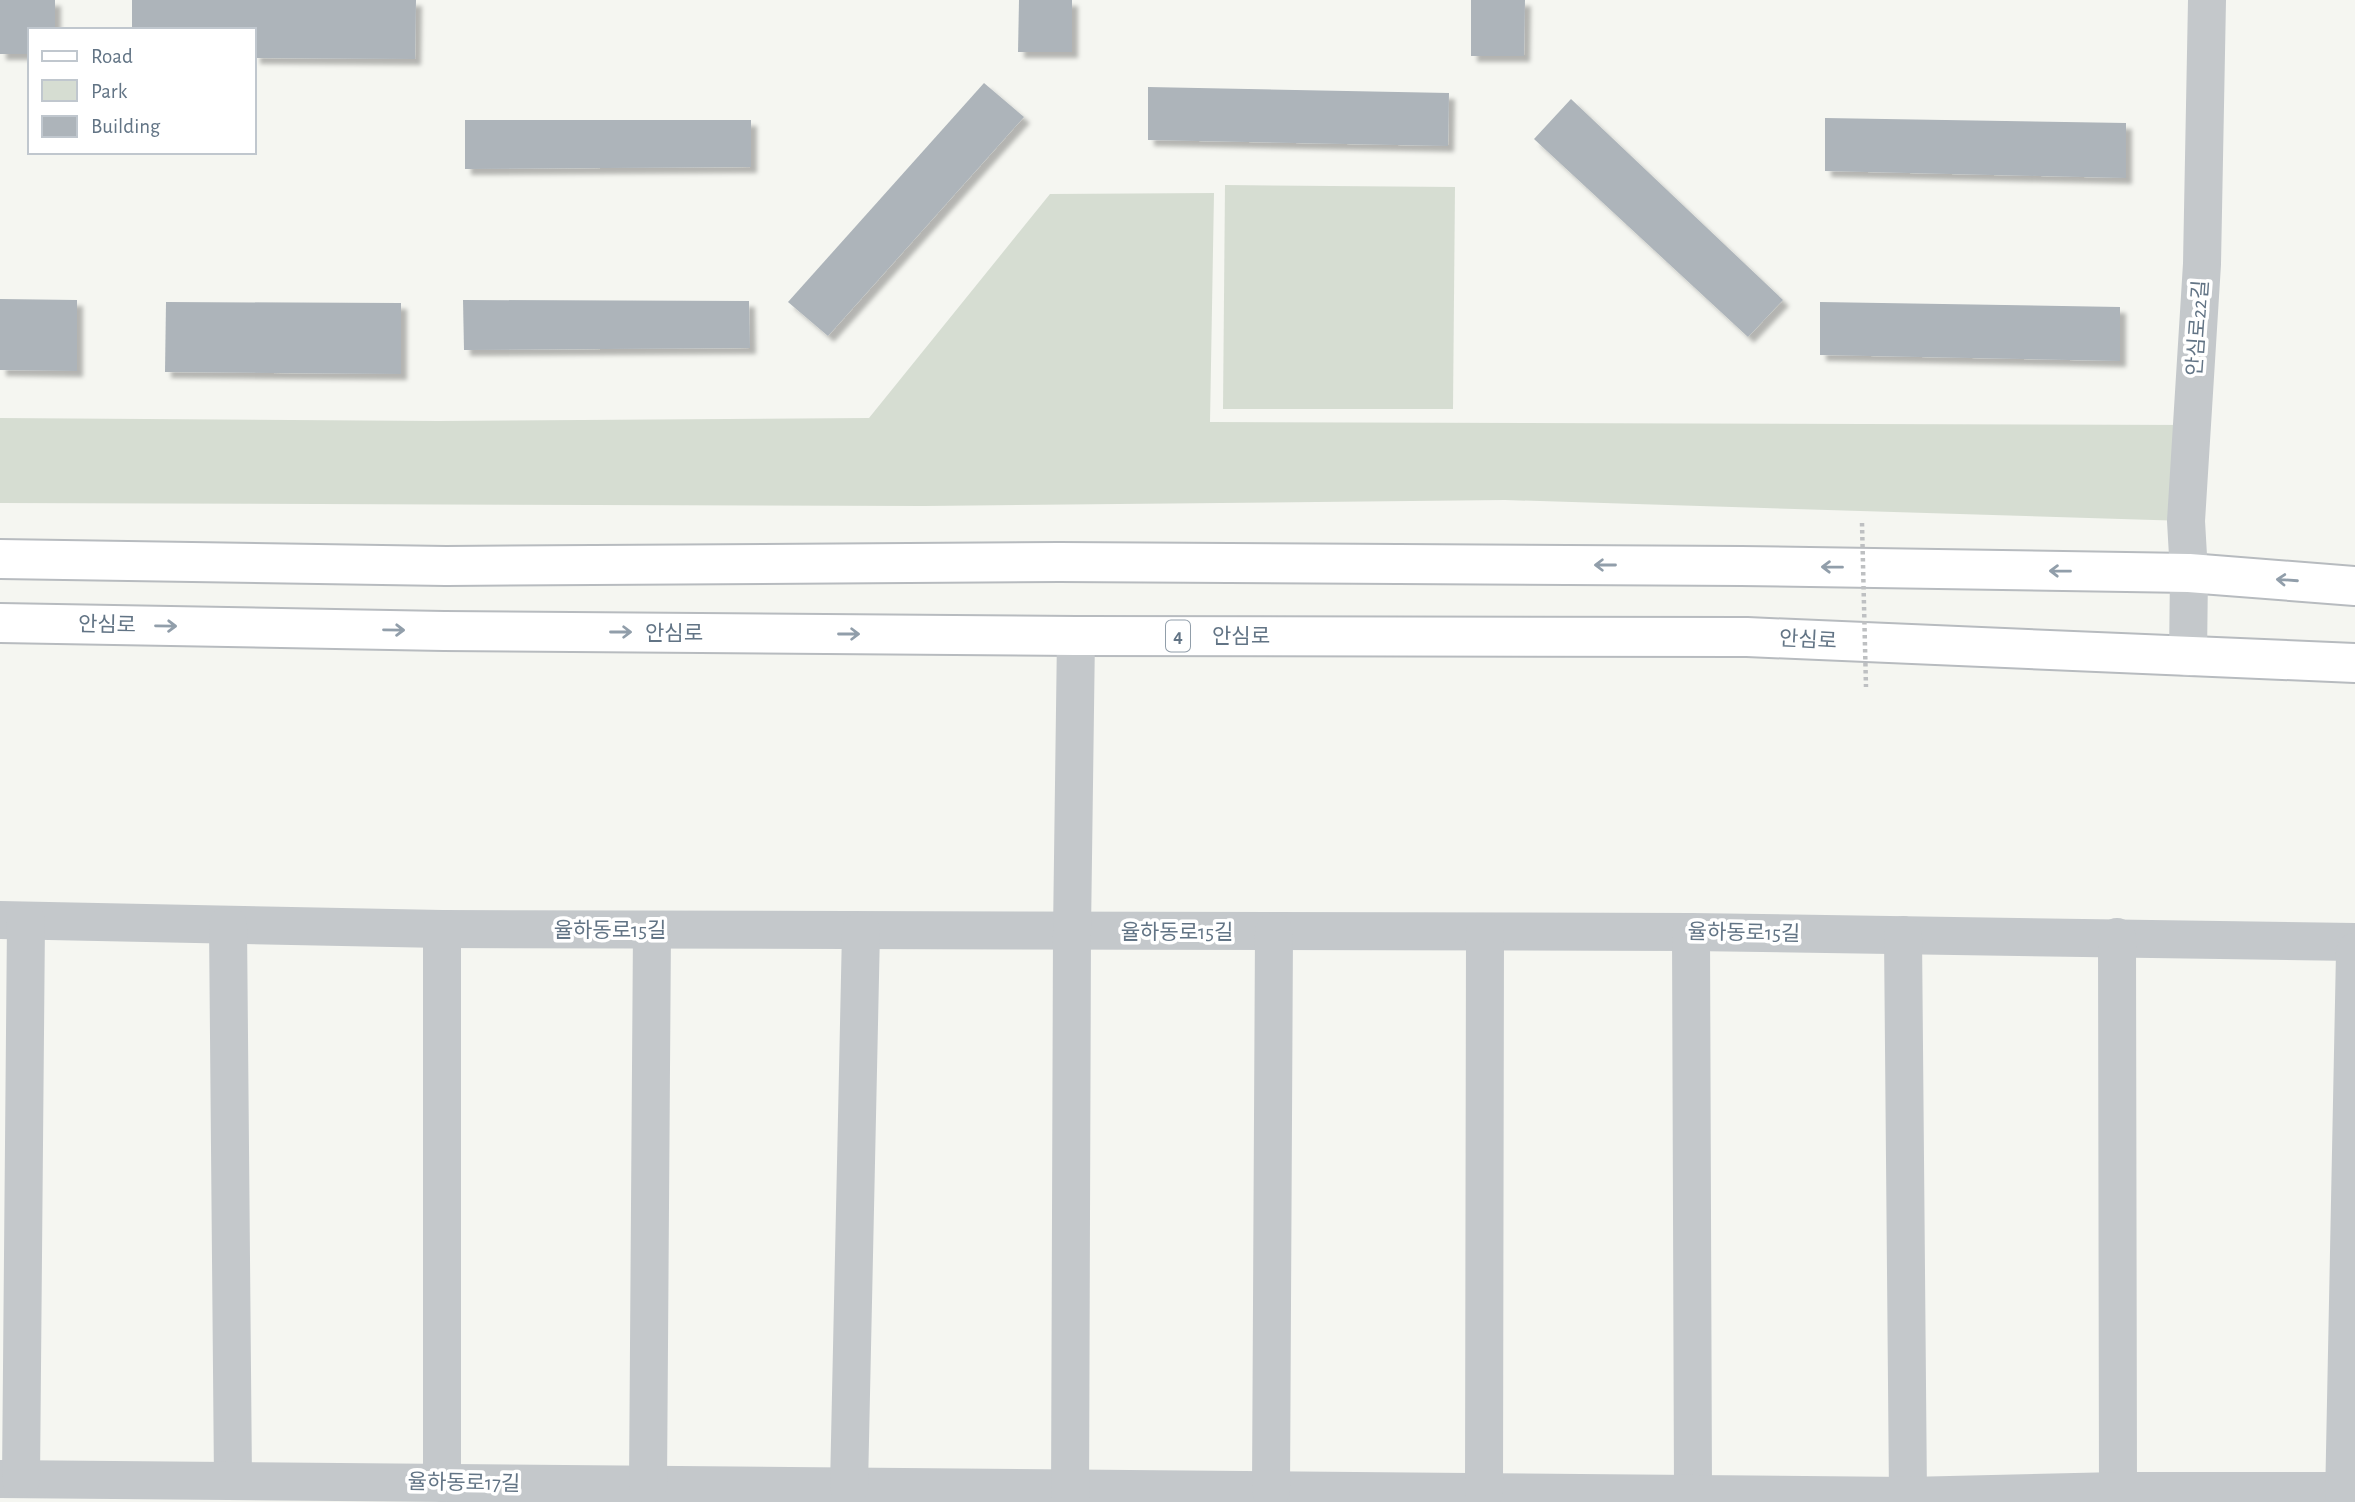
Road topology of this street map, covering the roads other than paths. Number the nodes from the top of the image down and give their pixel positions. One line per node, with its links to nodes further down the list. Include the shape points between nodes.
1 (2207, 0): 3 (street, 안심로22길, via 2202,264 2186,522)
2 (0, 559): 3 (main road, one-way to 2, via 1504,564 446,566)
3 (2189, 573): 4 (main road, one-way to 3); 7 (street, 안심로22길)
4 (2355, 586)
5 (0, 623): 6 (main road, 안심로 / 4, one-way to 6)
6 (1076, 636): 7 (main road, 안심로 / 4, via 1747,637); 14 (street)
7 (2188, 657): 8 (main road, 안심로 / 4)
8 (2355, 663)
9 (13, 920): 10 (street, 율하동로15길); 22 (street)
10 (228, 925): 11 (street, 율하동로15길); 23 (street)
11 (442, 929): 12 (street, 율하동로15길); 24 (street)
12 (652, 930): 13 (street, 율하동로15길); 25 (street)
13 (860, 931): 14 (street, 율하동로15길); 26 (street)
14 (1072, 932): 15 (street, 율하동로15길); 33 (street)
15 (1274, 932): 16 (street, 율하동로15길); 27 (street)
16 (1485, 932): 17 (street, 율하동로15길); 29 (street)
17 (1691, 932): 18 (street, 율하동로15길); 31 (street)
18 (1903, 934): 19 (street, 율하동로15길); 34 (street)
19 (2117, 937): 20 (street, 율하동로15길); 28 (street)
20 (2355, 942)
21 (2355, 951): 32 (street)
22 (11, 1479): 23 (street, 율하동로17길)
23 (233, 1481): 24 (street, 율하동로17길)
24 (442, 1483): 30 (street, 율하동로17길)
25 (648, 1484): 26 (street, 율하동로17길); 30 (street, 율하동로17길)
26 (849, 1487): 33 (street, 율하동로17길)
27 (1271, 1490): 29 (street, 율하동로17길); 33 (street, 율하동로17길)
28 (2118, 1491): 32 (street, 율하동로17길); 34 (street, 율하동로17길)
29 (1484, 1492): 31 (street, 율하동로17길)
30 (489, 1493)
31 (1693, 1494): 34 (street, 율하동로17길)
32 (2348, 1494)
33 (1070, 1495)
34 (1908, 1496)

